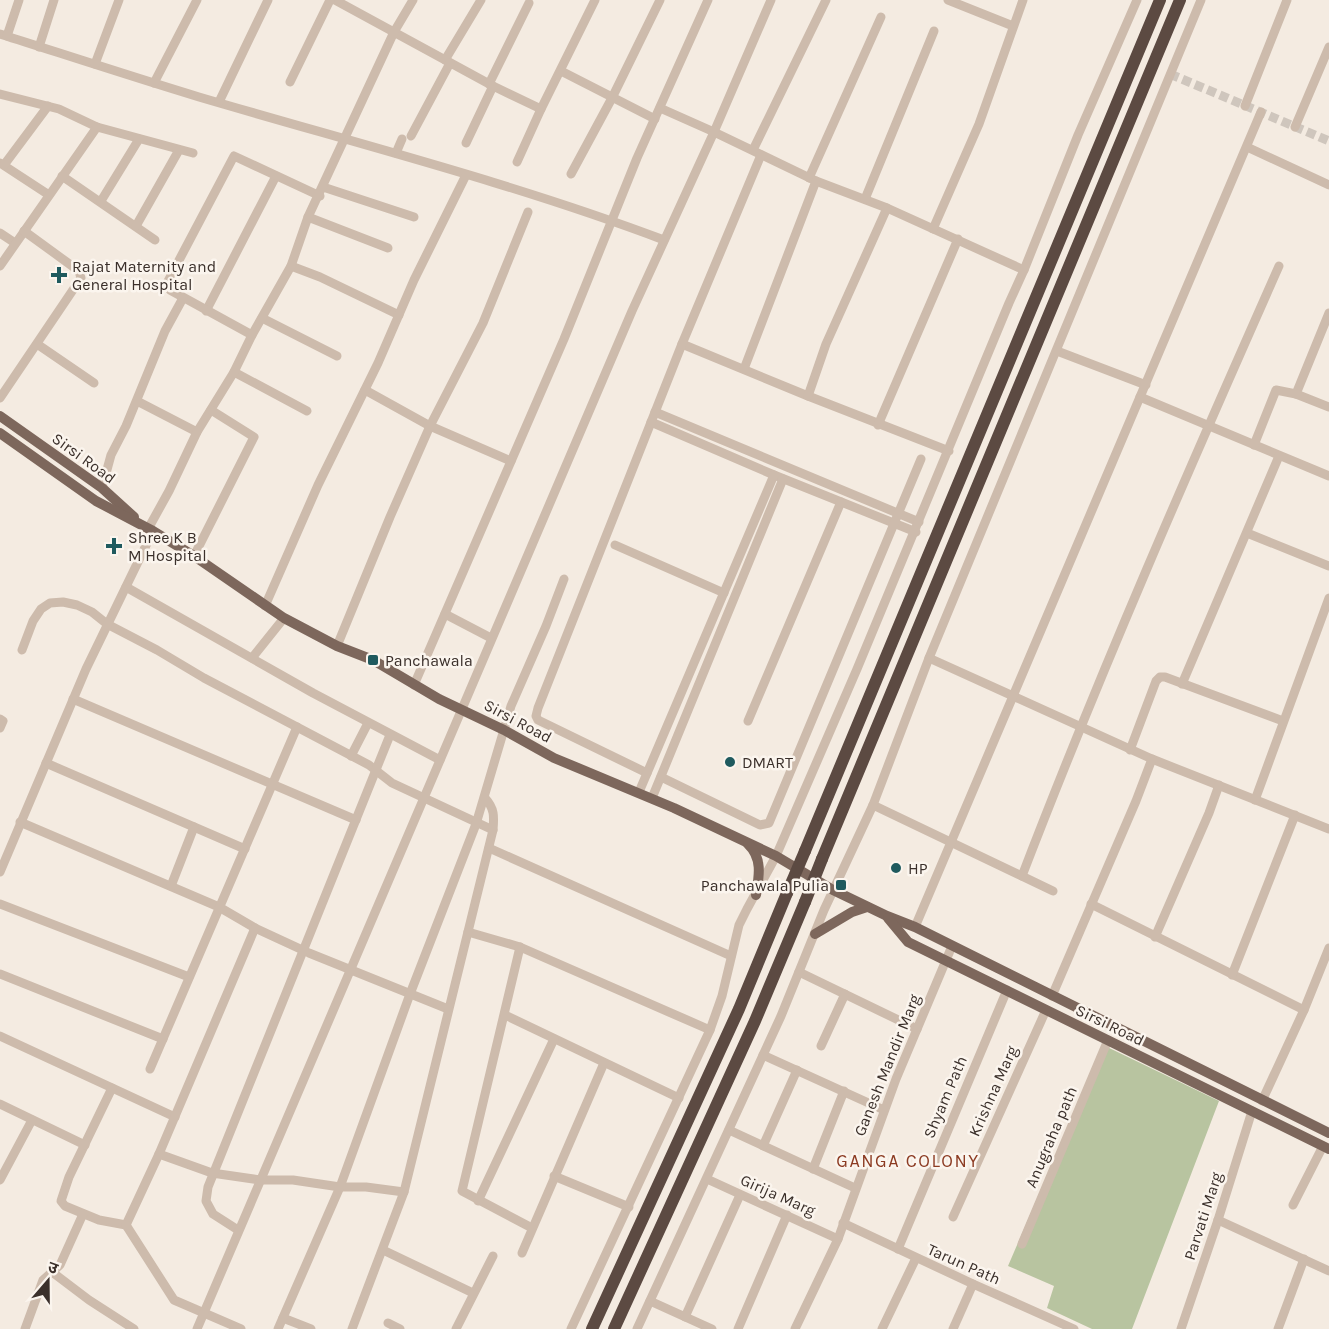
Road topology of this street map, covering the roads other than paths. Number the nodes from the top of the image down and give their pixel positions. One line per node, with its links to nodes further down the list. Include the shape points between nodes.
1 (19, 0): 28 (street)
2 (54, 0): 29 (street)
3 (119, 0): 32 (street)
4 (197, 0): 35 (street)
5 (268, 0): 39 (street)
6 (330, 0): 34 (street)
7 (335, 0): 22 (street)
8 (413, 0): 27 (street)
9 (481, 0): 31 (street)
10 (595, 0): 33 (street)
11 (660, 0): 38 (street)
12 (708, 0): 42 (street)
13 (771, 0): 48 (street)
14 (826, 0): 56 (street)
15 (948, 0): 25 (street)
16 (1023, 0): 25 (street)
17 (1137, 0): 86 (street)
18 (1160, 0): 300 (highway, bridge, via 739,1009)
19 (1180, 0): 301 (highway, bridge, via 755,1021)
20 (1201, 0): 95 (street)
21 (1287, 0): 41 (street)
22 (347, 3): 27 (street)
23 (528, 3): 36 (street)
24 (881, 17): 63 (street)
25 (1013, 26): 75 (street, via 979,124)
26 (934, 31): 67 (street)
27 (394, 32): 31 (street); 49 (street)
28 (3, 35): 29 (street)
29 (39, 46): 32 (street)
30 (1329, 47): 47 (street)
31 (448, 62): 36 (street); 55 (street)
32 (95, 64): 35 (street)
33 (561, 71): 38 (street); 43 (street)
34 (290, 82)
35 (154, 83): 39 (street)
36 (491, 85): 43 (street); 51 (street)
37 (0, 94): 40 (street)
38 (612, 98): 45 (street); 59 (street)
39 (219, 102): 49 (street)
40 (48, 106): 46 (street); 58 (street)
41 (1245, 106)
42 (660, 108): 45 (street); 48 (street)
43 (541, 109): 57 (street)
44 (1261, 112): 52 (street)
45 (655, 119): 73 (street)
46 (97, 127): 50 (street); 61 (street)
47 (1295, 127)
48 (714, 132): 56 (street); 80 (street)
49 (345, 137): 55 (street); 65 (street)
50 (139, 139): 53 (street); 68 (street)
51 (466, 143)
52 (1246, 147): 64 (street); 100 (street)
53 (179, 150): 54 (street); 74 (street)
54 (193, 153)
55 (396, 153): 60 (street)
56 (757, 153): 63 (street); 94 (street)
57 (517, 162)
58 (2, 164): 66 (street)
59 (572, 174)
60 (466, 175): 73 (street); 90 (street)
61 (62, 176): 66 (street); 68 (street)
62 (276, 176): 65 (street); 87 (street, via 234,156 166,283); 88 (street)
63 (812, 179): 67 (street); 97 (street)
64 (1329, 185)
65 (321, 191): 71 (street); 72 (street)
66 (49, 195): 76 (street)
67 (865, 199): 69 (street)
68 (101, 201): 74 (street)
69 (887, 208): 75 (street); 103 (street)
70 (528, 212): 114 (street, via 483,323)
71 (308, 217): 82 (street); 84 (street)
72 (414, 217)
73 (613, 221): 80 (street); 122 (street)
74 (136, 226): 79 (street)
75 (933, 229): 78 (street)
76 (24, 231): 81 (street); 93 (street, via 79,271 81,278)
77 (0, 233): 81 (street)
78 (958, 239): 86 (street); 113 (street)
79 (155, 240)
80 (664, 240): 144 (street)
81 (15, 243): 83 (street)
82 (388, 248)
83 (0, 266)
84 (291, 266): 90 (street); 91 (street)
85 (1279, 266): 115 (street)
86 (1024, 270): 119 (street)
87 (183, 298): 88 (street); 106 (street)
88 (206, 311): 92 (street)
89 (1329, 313): 102 (street)
90 (399, 315): 101 (street)
91 (262, 318): 92 (street); 96 (street)
92 (252, 335): 98 (street)
93 (37, 344): 99 (street); 105 (street)
94 (682, 344): 97 (street); 110 (street)
95 (1058, 351): 100 (street); 148 (street)
96 (337, 356)
97 (744, 369): 103 (street)
98 (234, 372): 108 (street); 109 (street)
99 (94, 383)
100 (1146, 385): 104 (street)
101 (365, 390): 114 (street); 140 (street, via 308,507)
102 (1296, 394): 107 (street); 118 (street, via 1276,390)
103 (807, 396): 113 (street)
104 (1140, 397): 115 (street); 151 (street)
105 (0, 398)
106 (137, 401): 116 (street); 125 (street, via 111,455)
107 (1329, 408)
108 (211, 410): 116 (street); 134 (street, via 254,437)
109 (307, 411)
110 (655, 412): 112 (street); 127 (street)
111 (0, 416): 125 (main road, Sirsi Road)
112 (651, 422): 124 (street); 169 (street, via 536,716)
113 (878, 425): 119 (street)
114 (430, 426): 122 (street); 145 (street)
115 (1208, 426): 118 (street); 159 (street)
116 (197, 432): 130 (street)
117 (0, 433): 130 (main road, Sirsi Road, via 96,501)
118 (1254, 445): 120 (street)
119 (949, 451): 128 (street)
120 (1279, 456): 123 (street); 132 (street)
121 (921, 459): 127 (street)
122 (511, 461): 141 (street)
123 (1329, 476)
124 (778, 477): 126 (street); 138 (street); 170 (street)
125 (102, 488): 130 (main road, Sirsi Road)
126 (841, 502): 129 (street); 155 (street)
127 (898, 513): 128 (street); 129 (street)
128 (919, 522): 131 (street)
129 (893, 523): 131 (street); 170 (street, via 769,823 760,825)
130 (150, 530): 134 (main road, Sirsi Road); 137 (street)
131 (916, 532): 190 (street)
132 (1247, 533): 135 (street); 149 (street)
133 (615, 545): 138 (street)
134 (194, 556): 140 (main road, Sirsi Road)
135 (1329, 566)
136 (564, 579): 161 (street)
137 (126, 587): 143 (street); 147 (street)
138 (724, 593): 169 (street)
139 (1329, 598): 156 (street)
140 (266, 606): 142 (main road, Sirsi Road)
141 (445, 614): 144 (street); 150 (street)
142 (284, 618): 145 (main road, Sirsi Road); 147 (street)
143 (107, 624): 146 (street, via 77,605 50,603 40,609); 152 (street); 158 (street)
144 (491, 638): 153 (street)
145 (337, 646): 150 (main road, Sirsi Road, via 373,660)
146 (22, 650)
147 (252, 658): 157 (street)
148 (929, 658): 151 (street); 178 (street)
149 (1182, 684): 156 (street); 163 (street, via 1165,677 1156,681)
150 (414, 685): 153 (main road, Sirsi Road)
151 (1014, 696): 159 (street); 187 (street)
152 (73, 699): 167 (street); 171 (street)
153 (461, 709): 161 (main road, Sirsi Road); 166 (street)
154 (0, 719): 160 (street)
155 (748, 721)
156 (1284, 722): 177 (street)
157 (368, 723): 162 (street); 164 (street)
158 (297, 727): 164 (street); 171 (street)
159 (1081, 727): 163 (street); 192 (street)
160 (0, 728)
161 (504, 730): 173 (main road, Sirsi Road, via 554,758); 175 (street)
162 (390, 735): 166 (street); 168 (street)
163 (1130, 750): 165 (street)
164 (351, 756): 168 (street)
165 (1152, 759): 172 (street); 198 (street)
166 (440, 760): 174 (street)
167 (46, 763): 181 (street); 184 (street)
168 (376, 770): 174 (street, via 392,783); 180 (street)
169 (647, 773): 173 (street)
170 (661, 777): 176 (street)
171 (273, 785): 180 (street); 189 (street)
172 (1219, 785): 177 (street); 206 (street)
173 (639, 792): 176 (main road, Sirsi Road)
174 (424, 798): 182 (street); 213 (street)
175 (485, 798): 182 (street); 185 (street, via 495,813)
176 (652, 798): 186 (main road, Sirsi Road)
177 (1255, 800): 179 (street)
178 (873, 805): 187 (street); 194 (street)
179 (1295, 815): 183 (street); 216 (street)
180 (356, 820): 210 (street)
181 (20, 822): 191 (street); 193 (street)
182 (476, 824): 185 (street); 219 (street)
183 (1328, 825)
184 (194, 827): 189 (street); 193 (street)
185 (493, 830): 188 (street)
186 (744, 841): 190 (main road, Sirsi Road); 196 (main road, via 752,848 759,865)
187 (951, 843): 192 (street); 202 (street)
188 (489, 848): 204 (street); 211 (street)
189 (245, 849): 200 (street)
190 (776, 856): 194 (main road, Sirsi Road); 196 (street)
191 (0, 872)
192 (1022, 876): 195 (street)
193 (171, 886): 200 (street)
194 (833, 890): 199 (main road, Sirsi Road); 205 (street)
195 (1053, 891)
196 (756, 895): 211 (street, via 739,926)
197 (0, 904): 217 (street)
198 (1091, 904): 206 (street); 221 (street)
199 (867, 907): 201 (main road, Sirsi Road); 205 (main road)
200 (219, 908): 203 (street); 217 (street)
201 (887, 916): 202 (main road, Sirsi Road); 212 (main road, Sirsi Road, via 908,942)
202 (915, 927): 207 (main road, Sirsi Road)
203 (255, 928): 210 (street); 244 (street)
204 (468, 932): 208 (street); 222 (street)
205 (815, 934): 214 (street)
206 (1155, 937): 216 (street)
207 (952, 946): 212 (street, Ganesh Mandir Marg); 221 (main road, Sirsi Road)
208 (520, 947): 225 (street); 227 (street)
209 (1329, 948): 224 (street)
210 (303, 950): 213 (street); 253 (street)
211 (731, 956): 227 (street)
212 (947, 960): 218 (main road, Sirsi Road); 226 (street, Ganesh Mandir Marg)
213 (350, 969): 219 (street); 257 (street)
214 (799, 972): 220 (street); 233 (street)
215 (0, 974): 229 (street)
216 (1232, 975): 224 (street)
217 (189, 977): 229 (street)
218 (1007, 990): 223 (main road, Sirsi Road); 275 (street, Shyam Path)
219 (410, 994): 222 (street); 258 (street)
220 (845, 994): 226 (street); 232 (street)
221 (1052, 996): 240 (main road, Sirsi Road)
222 (448, 1009): 260 (street)
223 (1046, 1010): 231 (main road, Sirsi Road); 267 (street, Krishna Marg)
224 (1304, 1010): 240 (street)
225 (505, 1015): 230 (street); 262 (street, via 462,1191)
226 (916, 1029): 242 (street, Ganesh Mandir Marg)
227 (710, 1030): 239 (street)
228 (0, 1036): 237 (street)
229 (163, 1039): 235 (street)
230 (554, 1039): 234 (street); 262 (street)
231 (1108, 1040): 243 (main road, Sirsi Road); 274 (street, Anugraha path)
232 (821, 1046)
233 (763, 1055): 236 (street); 246 (street)
234 (604, 1063): 239 (street); 254 (street)
235 (150, 1069)
236 (797, 1070): 238 (street); 249 (street)
237 (112, 1088): 244 (street); 248 (street)
238 (844, 1091): 242 (street); 252 (street)
239 (679, 1098): 264 (street)
240 (1262, 1101): 247 (main road, Sirsi Road)
241 (0, 1104): 245 (street)
242 (884, 1110): 259 (street, Ganesh Mandir Marg)
243 (1252, 1111): 250 (main road, Sirsi Road); 268 (street, Parvati Marg)
244 (175, 1118): 251 (street)
245 (32, 1120): 248 (street); 256 (street)
246 (729, 1130): 249 (street); 255 (street)
247 (1329, 1133)
248 (85, 1145): 265 (street, via 61,1202)
249 (763, 1146): 252 (street)
250 (1326, 1148): 263 (street)
251 (159, 1154): 253 (street); 270 (street)
252 (813, 1169): 259 (street)
253 (212, 1173): 257 (street); 272 (street, via 206,1201 213,1214)
254 (554, 1176): 264 (street); 271 (street)
255 (707, 1179): 261 (street, Girija Marg); 285 (street)
256 (0, 1180)
257 (260, 1180): 258 (street); 272 (street)
258 (340, 1187): 260 (street); 288 (street)
259 (855, 1188): 269 (street, Ganesh Mandir Marg)
260 (404, 1192): 276 (street)
261 (740, 1195): 266 (street, Girija Marg); 287 (street)
262 (478, 1200): 271 (street)
263 (1293, 1204)
264 (629, 1207): 299 (street)
265 (83, 1214): 270 (street); 282 (street, via 60,1265)
266 (787, 1215): 273 (street, Girija Marg); 304 (street)
267 (953, 1217)
268 (1218, 1220): 280 (street); 309 (street, Parvati Marg)
269 (843, 1223): 273 (street, Ganesh Mandir Marg); 275 (street, Tarun Path)
270 (126, 1225): 286 (street, via 174,1300)
271 (532, 1228): 277 (street)
272 (238, 1230): 286 (street)
273 (837, 1239): 305 (street, Ganesh Mandir Marg)
274 (1022, 1245)
275 (898, 1249): 279 (street, Tarun Path)
276 (383, 1250): 284 (street); 296 (street)
277 (522, 1253)
278 (493, 1256): 284 (street)
279 (916, 1258): 283 (street, Tarun Path); 306 (street)
280 (1304, 1259): 281 (street); 310 (street)
281 (1329, 1271)
282 (52, 1272): 290 (street, via 43,1280); 291 (street)
283 (973, 1284): 307 (street); 308 (street, Tarun Path)
284 (473, 1293): 298 (street)
285 (650, 1300): 287 (street); 302 (street)
286 (204, 1313): 292 (street); 293 (street)
287 (685, 1317): 303 (street)
288 (283, 1318): 294 (street); 295 (street)
289 (388, 1323): 297 (street)
290 (25, 1329)
291 (134, 1329)
292 (197, 1329)
293 (241, 1329)
294 (278, 1329)
295 (311, 1329)
296 (352, 1329)
297 (400, 1329)
298 (456, 1329)
299 (571, 1329)
300 (592, 1329)
301 (614, 1329)
302 (637, 1329)
303 (712, 1329)
304 (738, 1329)
305 (795, 1329)
306 (882, 1329)
307 (953, 1329)
308 (1074, 1329)
309 (1181, 1329)
310 (1278, 1329)

